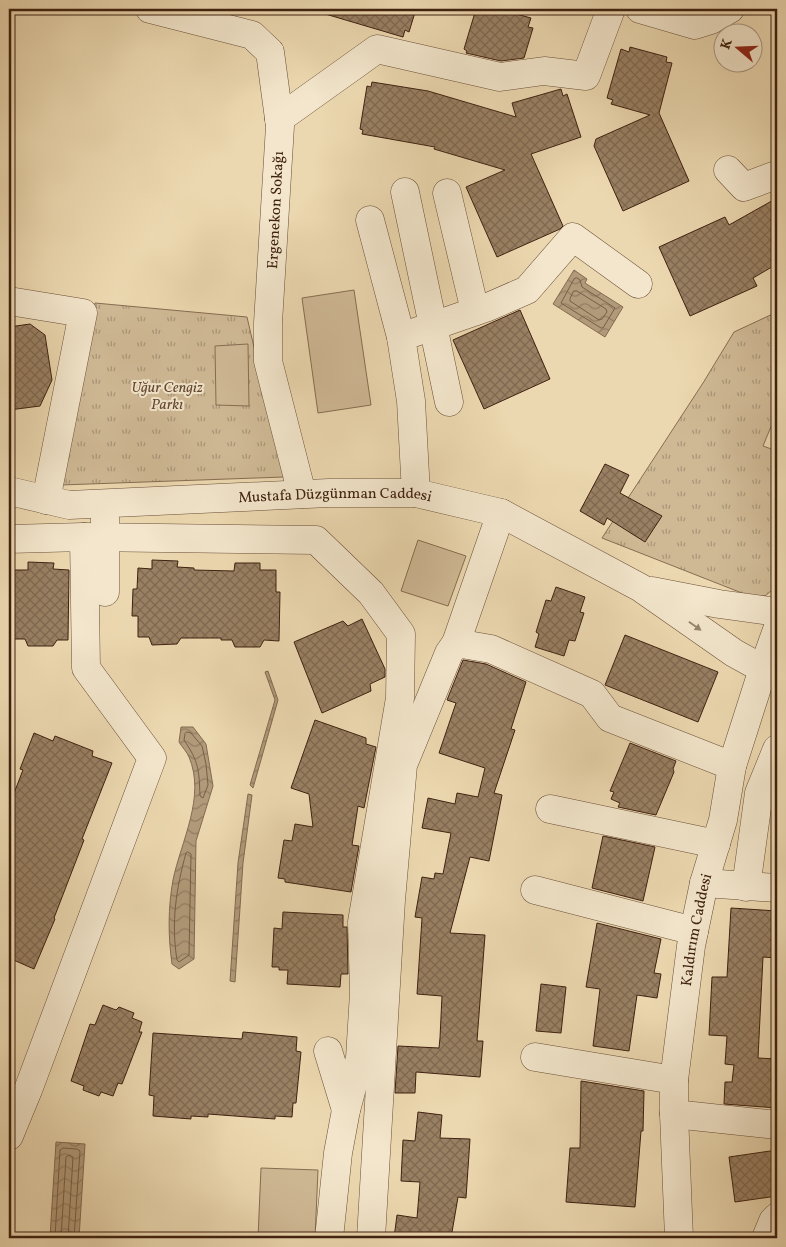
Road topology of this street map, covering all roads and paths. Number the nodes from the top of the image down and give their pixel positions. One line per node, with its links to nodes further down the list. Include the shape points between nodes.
1 (150, 9): 5 (street, Ergenekon Sokağı, via 252,35 270,52)
2 (611, 9): 5 (street, via 586,76 544,71 500,77 377,49)
3 (640, 9): 4 (street, via 695,25)
4 (730, 9)
5 (279, 119): 19 (street, Ergenekon Sokağı, via 268,360)
6 (728, 170): 7 (street, via 744,188)
7 (777, 176)
8 (405, 192): 14 (street)
9 (447, 193): 13 (street)
10 (370, 220): 15 (street)
11 (638, 284): 13 (street, via 573,237 527,290)
12 (9, 301): 20 (street, via 84,312)
13 (475, 311): 14 (street)
14 (433, 326): 15 (street); 16 (street)
15 (401, 337): 18 (street, via 411,401)
16 (449, 402)
17 (9, 491): 20 (street, Mustafa Düzgünman Caddesi)
18 (416, 493): 19 (street, Mustafa Düzgünman Caddesi); 22 (street, Mustafa Düzgünman Caddesi)
19 (302, 494): 21 (street, Mustafa Düzgünman Caddesi)
20 (46, 500): 21 (street, Mustafa Düzgünman Caddesi, via 69,505)
21 (105, 504): 23 (street)
22 (502, 513): 25 (street, Mustafa Düzgünman Caddesi); 29 (street)
23 (95, 536): 24 (street); 26 (street); 43 (street, via 316,540 372,593 401,634 400,698 362,922 364,993 360,1058); 46 (street, via 86,668 152,758)
24 (9, 539)
25 (641, 588): 27 (street, Mustafa Düzgünman Caddesi); 30 (street, Mustafa Düzgünman Caddesi, one-way to 30, via 734,653)
26 (105, 592)
27 (777, 612)
28 (777, 630): 30 (street, Kaldırım Caddesi)
29 (456, 643): 32 (street, via 491,649 584,690 592,694 610,718); 49 (street, via 403,765 390,900)
30 (763, 668): 32 (street, Kaldırım Caddesi)
31 (777, 749): 36 (street, via 759,793)
32 (732, 766): 34 (street, Kaldırım Caddesi)
33 (550, 809): 34 (street)
34 (716, 844): 35 (street, Kaldırım Caddesi)
35 (704, 883): 36 (street); 39 (street, Kaldırım Caddesi)
36 (746, 887): 37 (street)
37 (777, 888)
38 (535, 890): 39 (street)
39 (694, 931): 42 (street, Kaldırım Caddesi)
40 (328, 1051): 43 (street)
41 (535, 1058): 42 (street)
42 (674, 1080): 44 (street, Kaldırım Caddesi)
43 (346, 1110): 48 (street)
44 (674, 1114): 45 (street); 50 (street, Kaldırım Caddesi)
45 (777, 1125)
46 (9, 1136)
47 (777, 1217): 51 (street)
48 (329, 1238): 49 (street)
49 (372, 1238)
50 (679, 1238)
51 (766, 1238)

